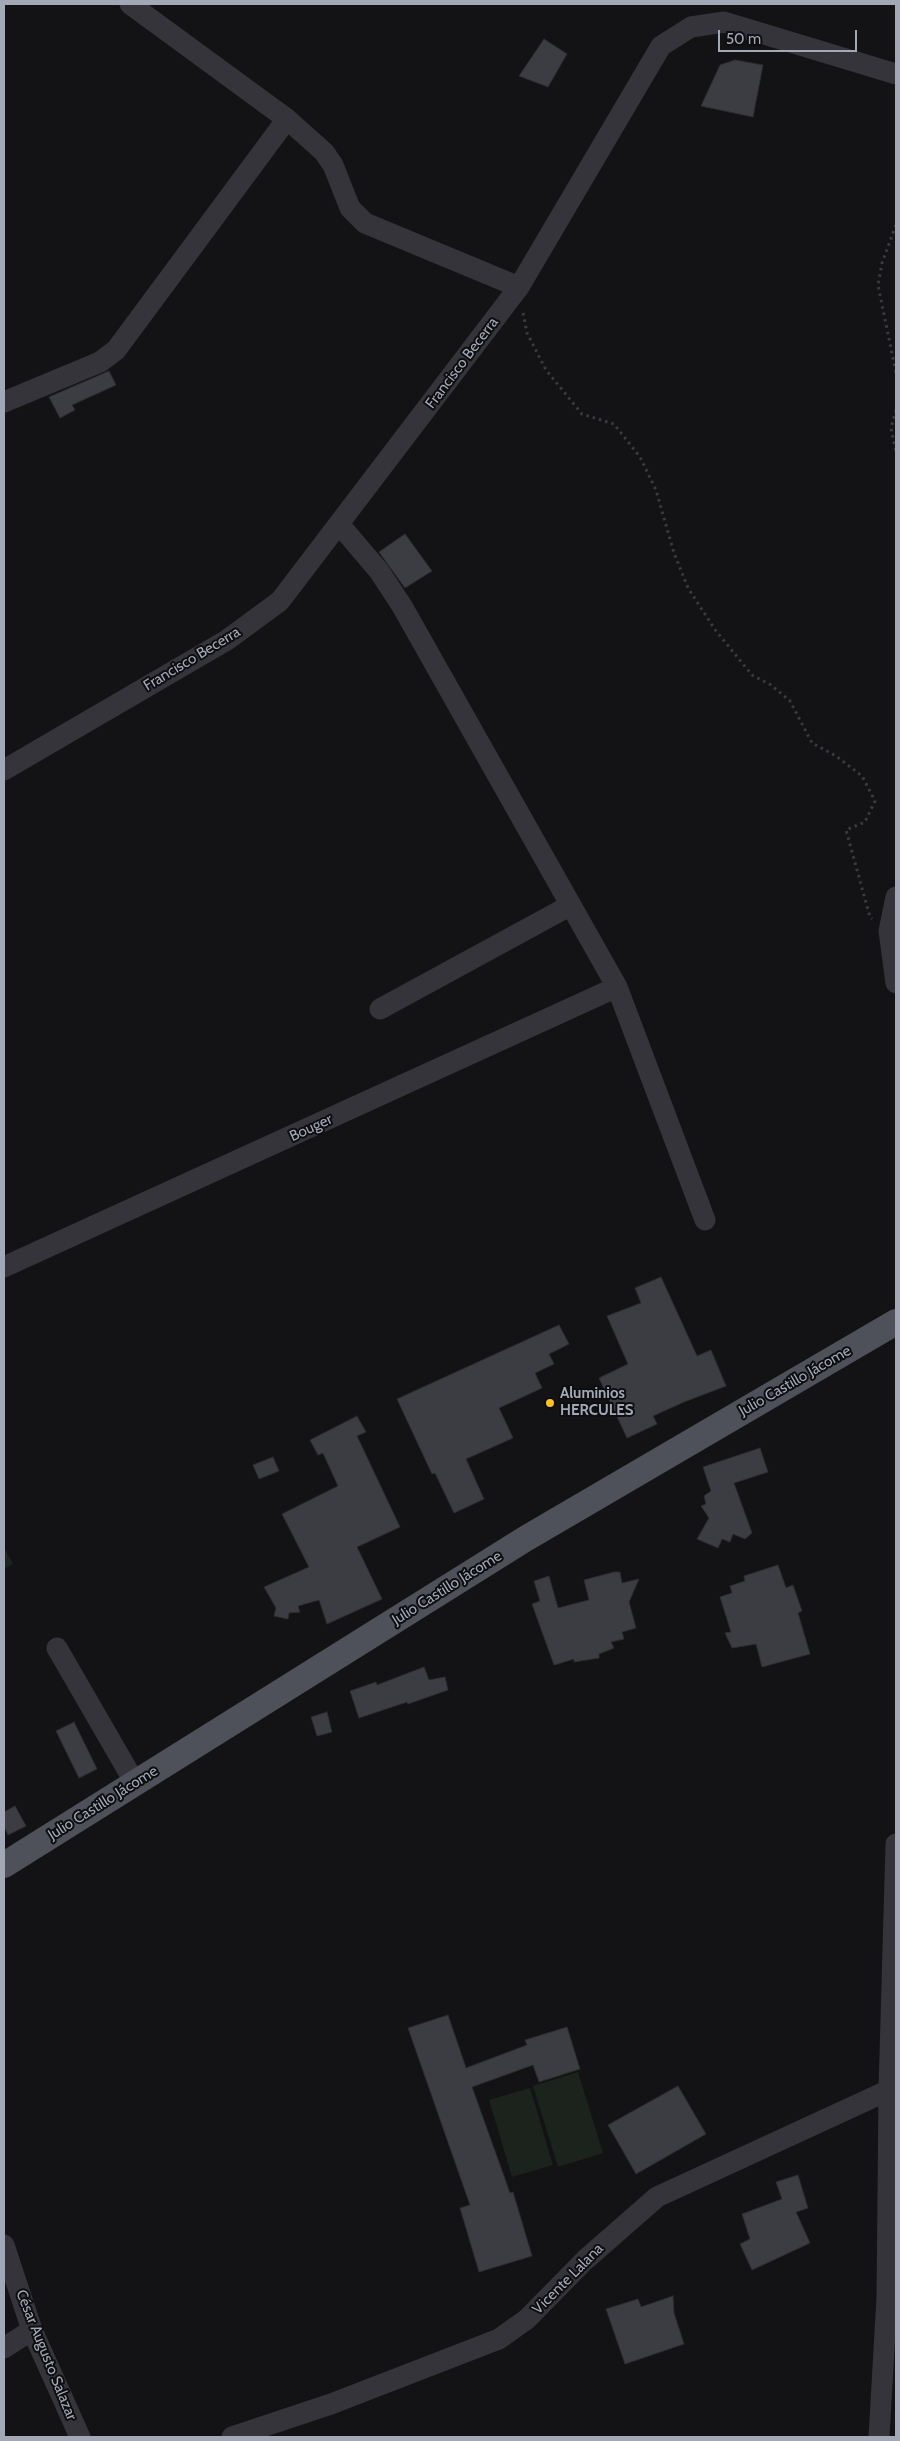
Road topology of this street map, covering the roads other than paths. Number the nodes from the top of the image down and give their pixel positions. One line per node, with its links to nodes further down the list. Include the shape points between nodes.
1 (130, 4): 3 (street)
2 (896, 74): 4 (street, Francisco Becerra, via 724,22 691,27 661,46)
3 (287, 119): 4 (street, via 324,152 333,165 350,208 365,222); 5 (street, via 116,350 100,362)
4 (519, 288): 6 (street, Francisco Becerra)
5 (4, 402)
6 (339, 524): 7 (street, Francisco Becerra, via 280,601 227,640); 9 (street, via 379,571 402,606)
7 (4, 770)
8 (896, 897): 10 (street, via 889,931)
9 (571, 905): 11 (street); 12 (street)
10 (896, 983)
11 (617, 987): 13 (street); 14 (street, Bouger)
12 (380, 1008)
13 (706, 1220)
14 (4, 1267)
15 (896, 1322): 17 (main road, Julio Castillo Jácome, via 525,1539)
16 (57, 1648): 17 (street)
17 (135, 1783): 19 (main road, Julio Castillo Jácome)
18 (896, 1844): 20 (street)
19 (4, 1865)
20 (889, 2090): 22 (street); 26 (street, Vicente Lalana, via 657,2197 584,2260 527,2319 499,2339 331,2404)
21 (4, 2245): 23 (street, César Augusto Salazar)
22 (892, 2295): 27 (street)
23 (32, 2330): 24 (street); 25 (street, César Augusto Salazar)
24 (4, 2348)
25 (80, 2437)
26 (232, 2437)
27 (878, 2437)

